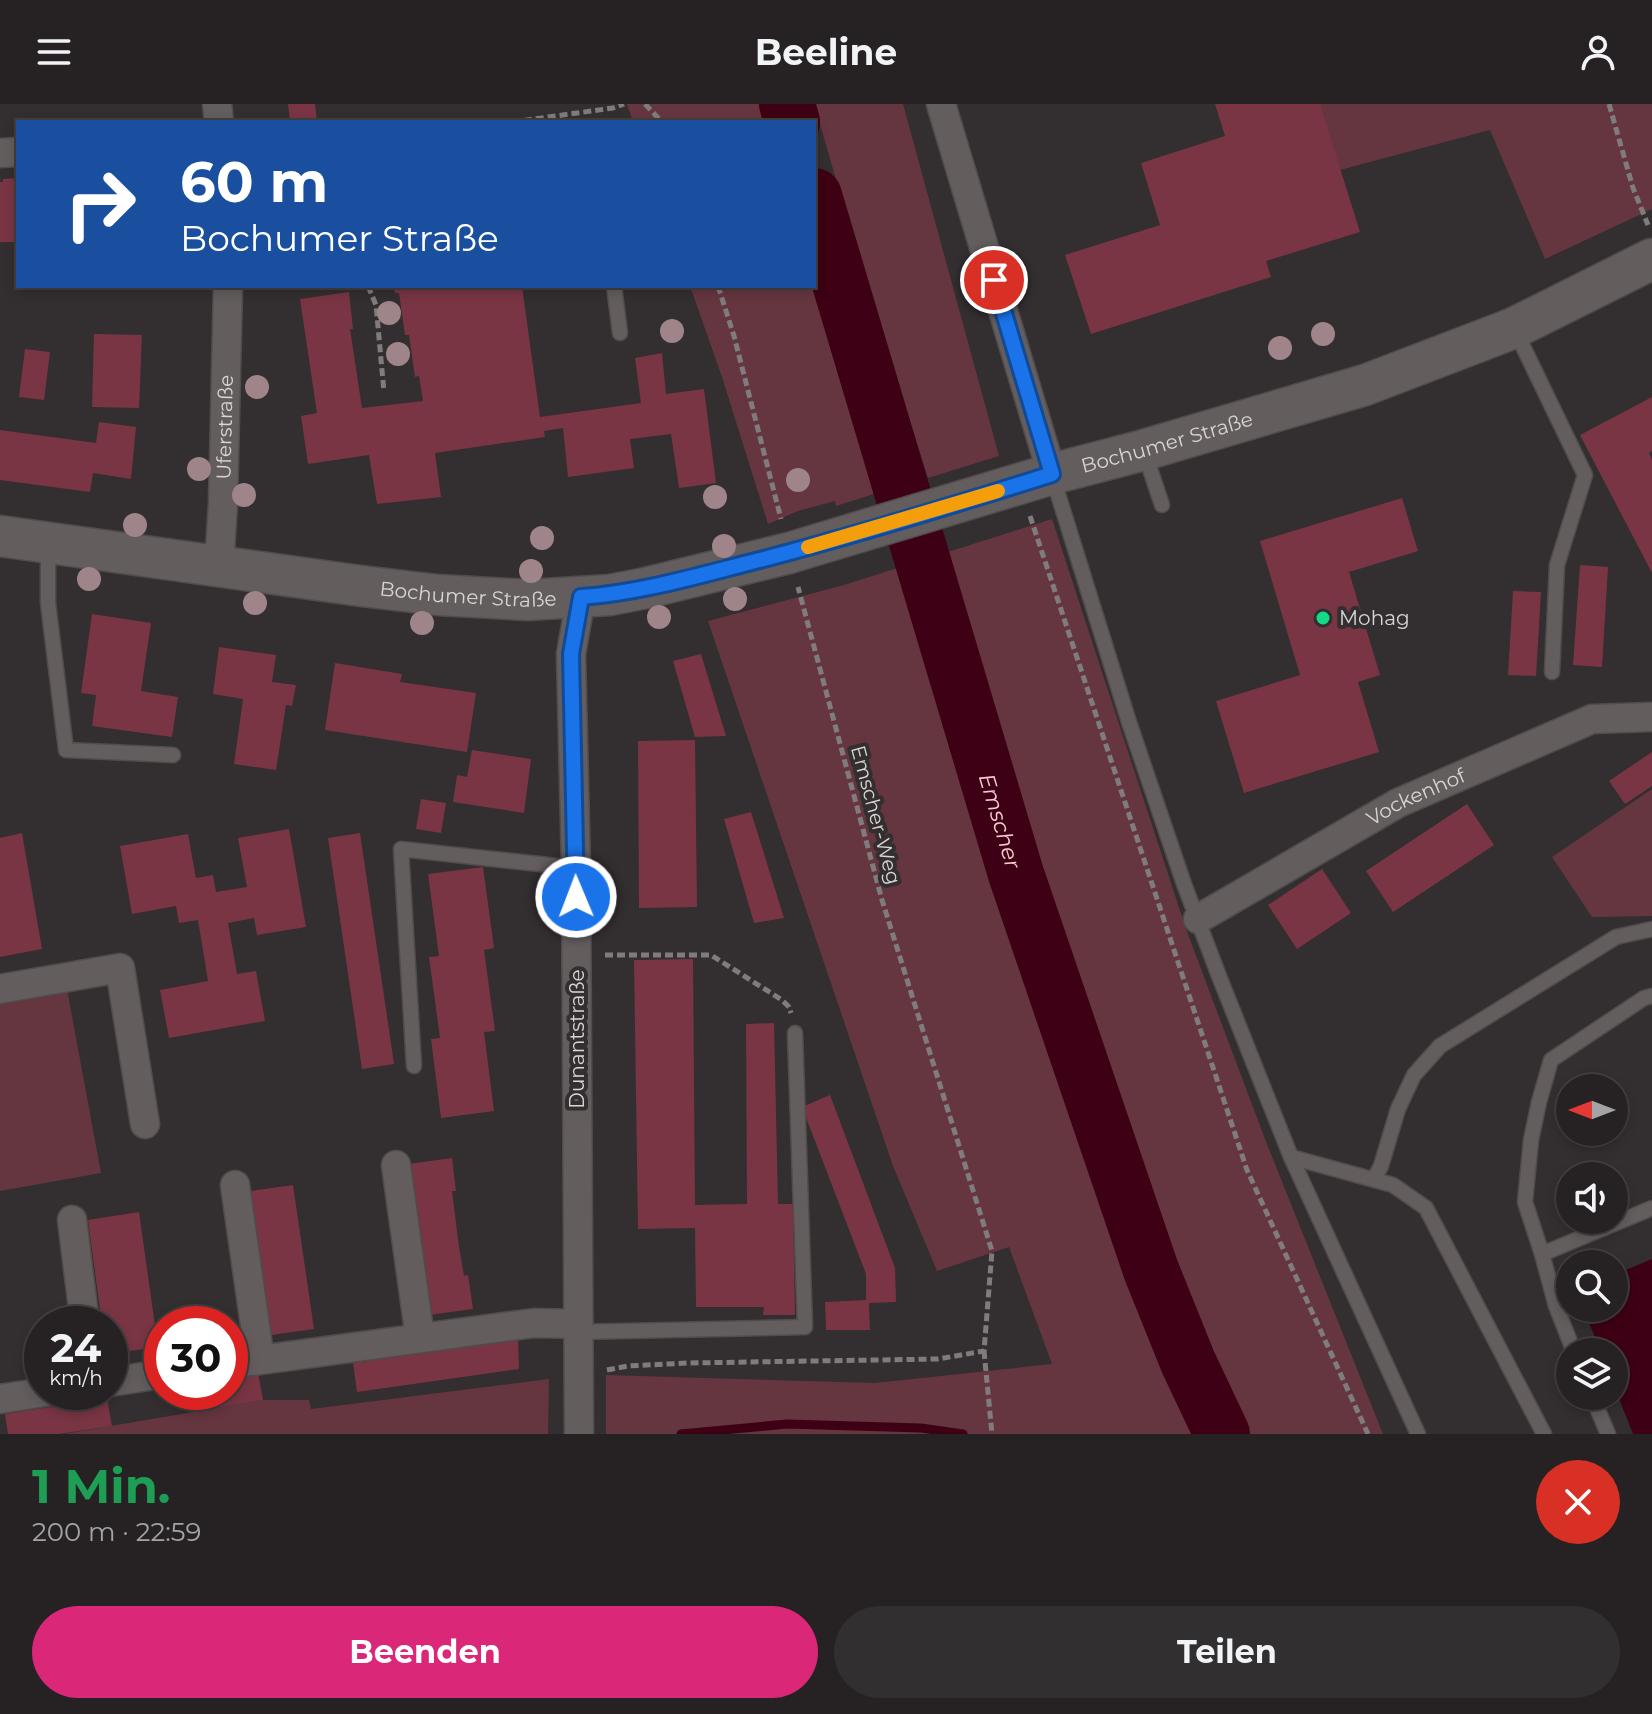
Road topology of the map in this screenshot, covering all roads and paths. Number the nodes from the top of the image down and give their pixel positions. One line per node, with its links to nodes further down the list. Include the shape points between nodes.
1 (624, 104): 5 (path)
2 (645, 104): 6 (path)
3 (941, 104): 17 (street)
4 (1609, 104): 7 (path)
5 (526, 120)
6 (660, 120)
7 (1652, 235)
8 (1652, 259): 13 (main road, Bochumer Straße)
9 (228, 288): 22 (street, Uferstraße)
10 (369, 288): 15 (path, via 376,305)
11 (614, 288): 14 (lane)
12 (719, 288): 21 (path, Emscher-Weg)
13 (1514, 328): 16 (main road, Bochumer Straße, via 1365,385); 24 (lane, via 1585,475 1557,565)
14 (620, 333)
15 (384, 392)
16 (1144, 450): 17 (main road, Bochumer Straße); 18 (lane)
17 (1036, 479): 21 (main road, Bochumer Straße); 28 (lane); 56 (path, via 1247,1170)
18 (1162, 505)
19 (0, 536): 20 (main road, Bochumer Straße)
20 (48, 543): 22 (main road, Bochumer Straße); 26 (lane, via 48,603 66,750)
21 (789, 553): 23 (main road, Bochumer Straße, via 646,588); 47 (path, Emscher-Weg, via 882,900 992,1251)
22 (219, 567): 23 (main road, Bochumer Straße, via 483,599)
23 (581, 597): 27 (street, Dunantstraße, via 571,654)
24 (1552, 672)
25 (1651, 717): 28 (street, Vockenhof, via 1592,719 1398,803)
26 (173, 755)
27 (576, 868): 30 (street, Dunantstraße); 34 (lane, via 401,849)
28 (1198, 919): 36 (lane)
29 (1652, 929): 38 (lane, via 1616,937 1440,1046 1414,1075)
30 (576, 955): 33 (path, via 711,955 782,1000); 44 (street, Dunantstraße)
31 (0, 989): 35 (street, via 120,968)
32 (1652, 996): 42 (lane, via 1551,1060 1531,1140 1525,1202)
33 (795, 1033): 44 (lane, via 805,1327)
34 (414, 1066)
35 (145, 1124)
36 (1291, 1157): 38 (lane); 57 (lane)
37 (396, 1165): 45 (street)
38 (1374, 1179): 58 (lane, via 1393,1185 1426,1208)
39 (235, 1185): 48 (street)
40 (1652, 1208): 42 (lane)
41 (72, 1220): 43 (street)
42 (1542, 1254): 46 (lane)
43 (83, 1306)
44 (578, 1328): 45 (street, via 534,1323); 50 (street, Dunantstraße)
45 (420, 1338): 48 (street)
46 (1569, 1338)
47 (984, 1351): 50 (path, via 938,1359 628,1366); 55 (path, Emscher-Weg)
48 (260, 1360): 49 (street)
49 (248, 1362)
50 (579, 1375): 54 (street, Dunantstraße)
51 (24, 1395): 52 (street)
52 (0, 1399)
53 (1598, 1410): 59 (lane)
54 (579, 1434)
55 (992, 1434)
56 (1368, 1434)
57 (1418, 1434)
58 (1544, 1434)
59 (1608, 1434)

